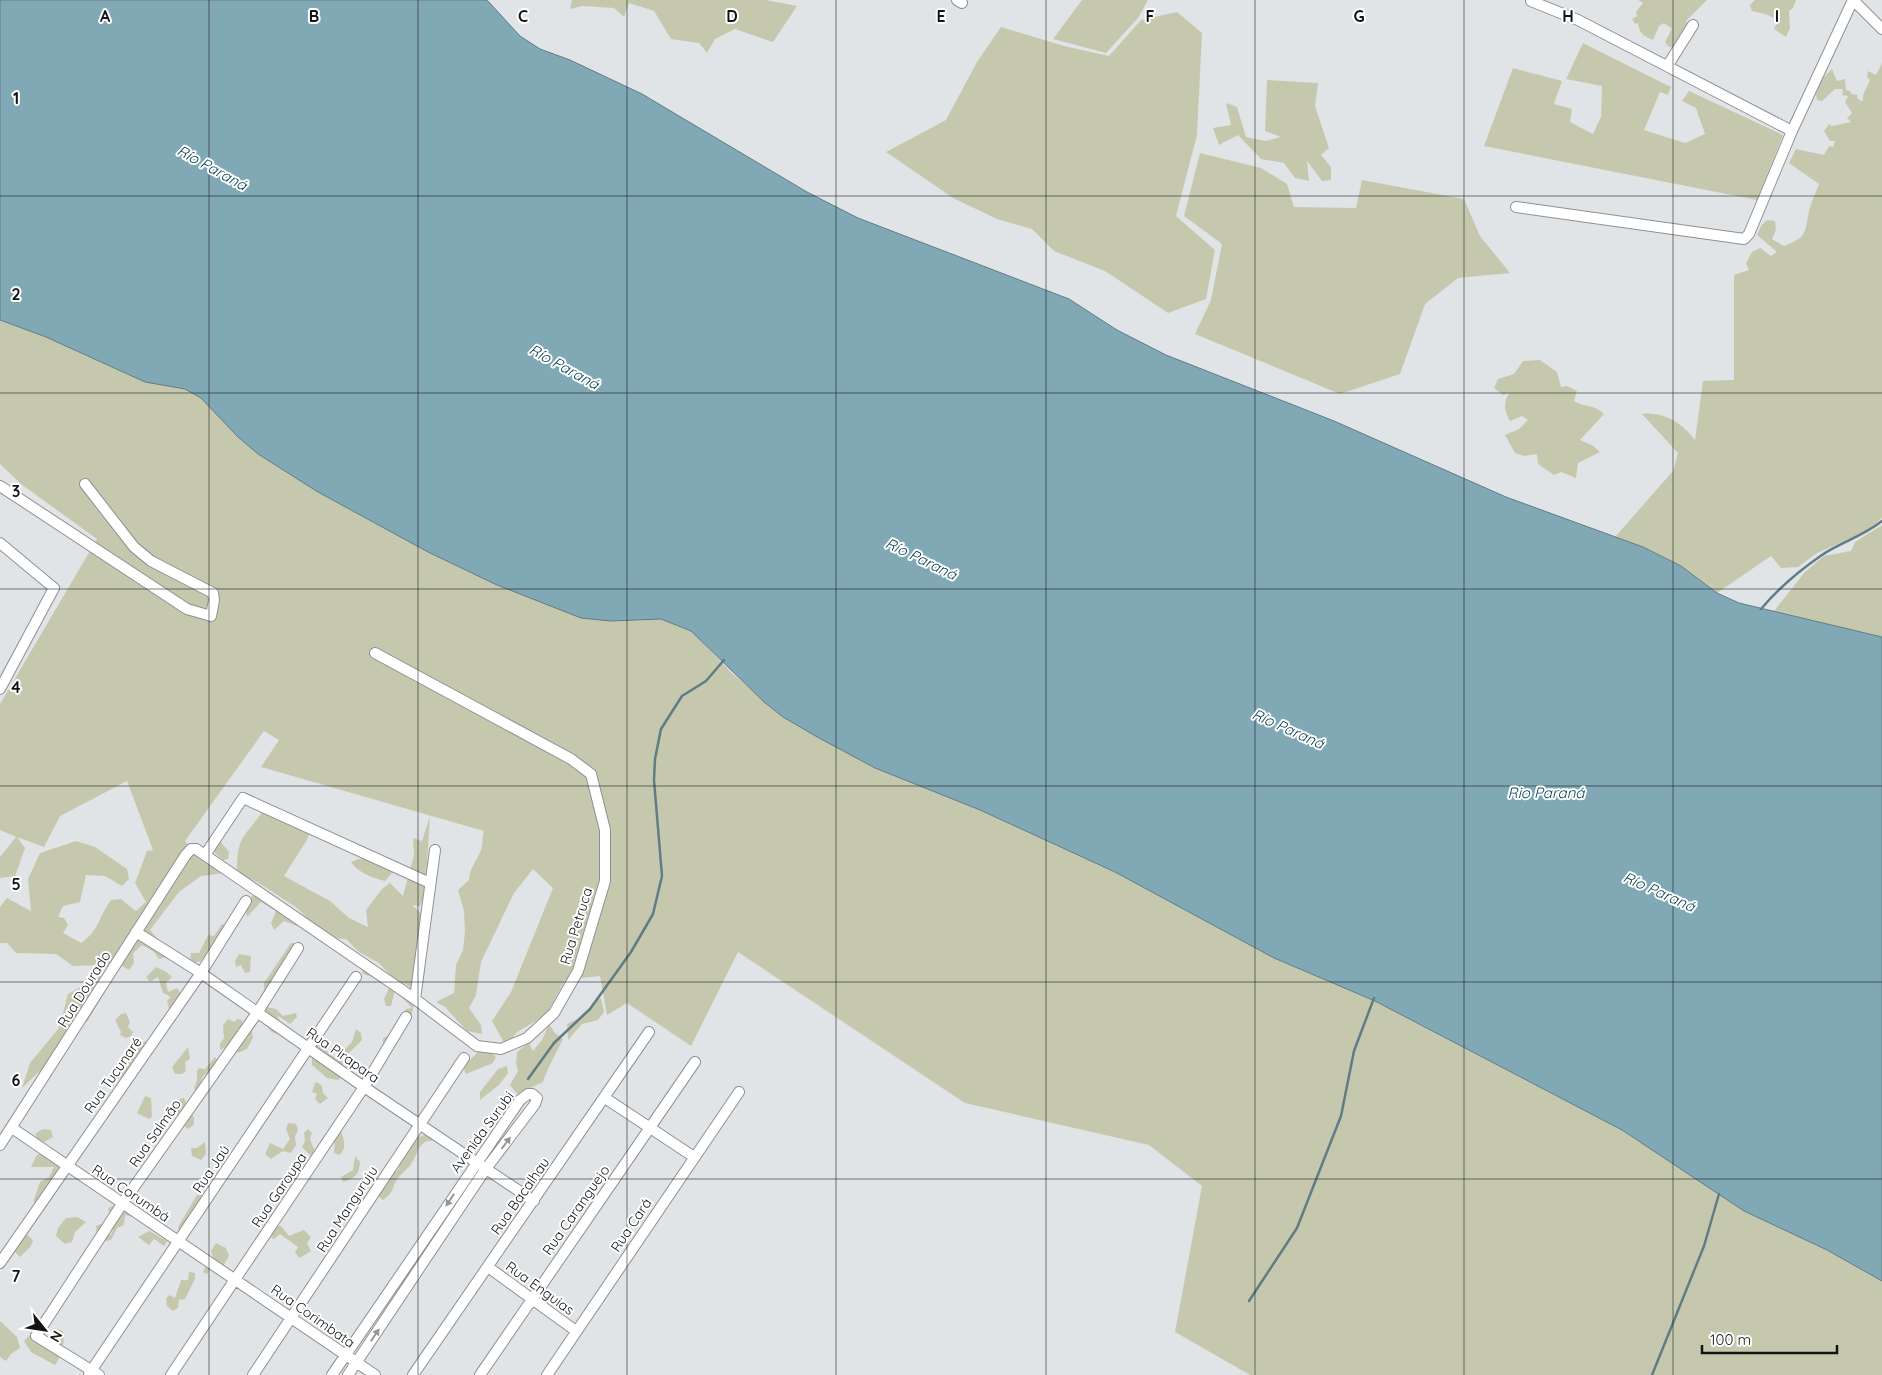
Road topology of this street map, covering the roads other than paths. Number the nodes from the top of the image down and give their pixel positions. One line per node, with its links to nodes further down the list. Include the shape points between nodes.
1 (1853, 0): 4 (street); 6 (street)
2 (1531, 2): 5 (street, via 1578,20)
3 (1692, 25): 5 (street)
4 (1882, 28)
5 (1668, 65): 6 (street)
6 (1792, 131): 7 (street, via 1749,234 1744,239)
7 (1516, 207)
8 (85, 484): 9 (street, via 139,551 151,561 213,593 210,616 187,608)
9 (0, 486)
10 (0, 543): 12 (street, via 54,588)
11 (374, 653): 22 (street, Rua Petruca, via 571,759 591,774 605,830 605,881 578,972 554,1014 527,1038 500,1050 477,1046)
12 (0, 689)
13 (192, 849): 15 (street, Rua Petruca); 18 (street, Rua Dourado)
14 (435, 850): 16 (street)
15 (205, 855): 16 (street, via 243,798); 22 (street, Rua Petruca)
16 (430, 883): 22 (street)
17 (246, 901): 20 (street, Rua Tucunaré)
18 (136, 932): 20 (street, Rua Pirapara); 33 (street, Rua Dourado)
19 (298, 948): 23 (street, Rua Salmão)
20 (201, 973): 23 (street, Rua Pirapara); 38 (street, Rua Tucunaré)
21 (356, 977): 26 (street, Rua Jaú)
22 (415, 999)
23 (258, 1012): 26 (street, Rua Pirapara); 41 (street, Rua Salmão)
24 (406, 1017): 29 (street, Rua Garoupa)
25 (649, 1032): 31 (street, Rua Bacalhau)
26 (309, 1048): 29 (street, Rua Pirapara); 42 (street, Rua Jaú)
27 (464, 1058): 32 (street, Rua Manguruju)
28 (695, 1062): 34 (street, Rua Caranguejo)
29 (364, 1087): 32 (street, Rua Pirapara); 45 (street, Rua Garoupa)
30 (739, 1092): 36 (street, Rua Cará)
31 (605, 1098): 34 (street); 40 (street, Rua Bacalhau)
32 (422, 1124): 37 (street, Rua Pirapara); 47 (street, Rua Manguruju)
33 (12, 1128): 35 (street, Rua Dourado); 38 (street, Rua Corumbá)
34 (650, 1128): 36 (street); 46 (street, Rua Caranguejo)
35 (0, 1145)
36 (694, 1157): 48 (street, Rua Cará)
37 (475, 1162): 39 (street, Rua Pirapara); 39 (street, Avenida Surubi, one-way to 37, via 537,1098 528,1094 520,1100); 49 (street, Avenida Surubi, one-way to 49)
38 (67, 1166): 41 (street, Rua Corumbá); 43 (street, Rua Tucunaré)
39 (485, 1170): 40 (street, Rua Pirapara); 50 (street, Avenida Surubi, one-way to 39)
40 (534, 1202): 44 (street, Rua Bacalhau)
41 (122, 1204): 42 (street, Rua Corumbá); 51 (street, Rua Salmão, via 36,1336)
42 (179, 1242): 45 (street, Rua Corumbá); 51 (street, Rua Jaú)
43 (0, 1263)
44 (488, 1267): 46 (street, Rua Enguias); 57 (street, Rua Bacalhau)
45 (235, 1280): 47 (street, Rua Corimbata); 52 (street, Rua Garoupa)
46 (531, 1299): 48 (street, Rua Enguias); 58 (street, Rua Caranguejo)
47 (292, 1317): 49 (street, Rua Corimbata); 53 (street, Rua Manguruju)
48 (576, 1332): 59 (street, Rua Cará)
49 (346, 1356): 50 (street, Rua Corimbata); 54 (street, Avenida Surubi)
50 (357, 1363): 55 (street, Avenida Surubi); 56 (street, Rua Corimbata)
51 (92, 1373)
52 (171, 1375)
53 (253, 1375)
54 (332, 1375)
55 (348, 1375)
56 (375, 1375)
57 (413, 1375)
58 (480, 1375)
59 (547, 1375)

